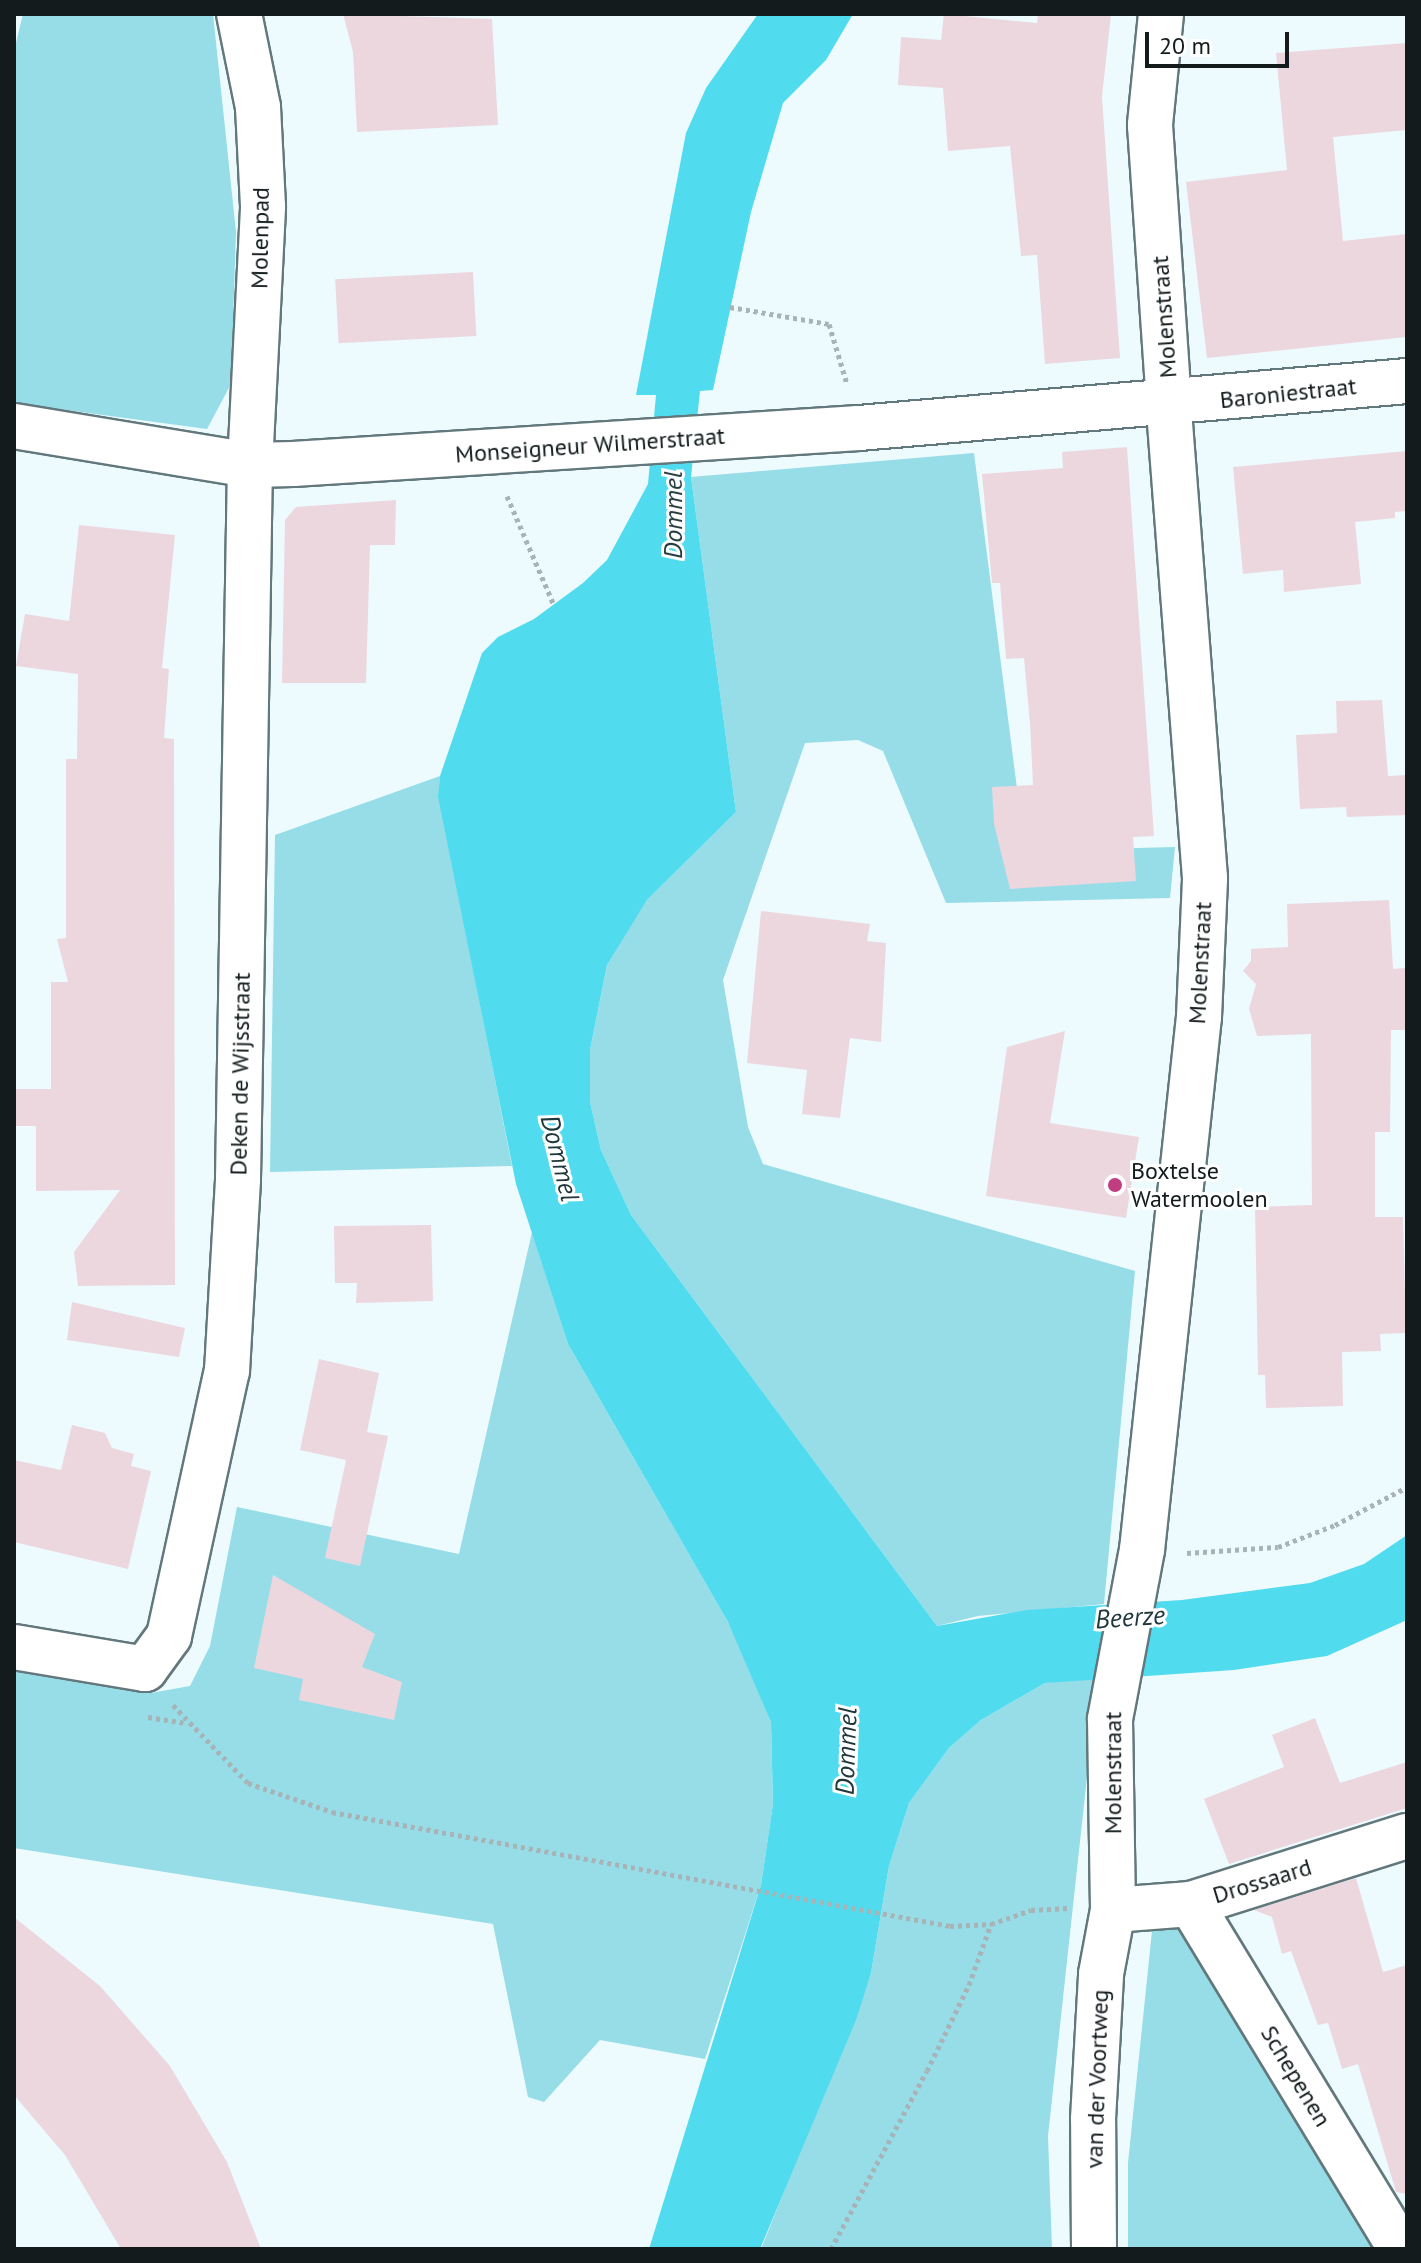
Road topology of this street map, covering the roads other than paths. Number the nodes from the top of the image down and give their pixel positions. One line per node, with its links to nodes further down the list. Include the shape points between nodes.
1 (239, 14): 6 (street, Molenpad, via 258,107 263,206)
2 (1161, 14): 4 (street, Molenstraat, via 1150,125)
3 (1407, 381): 4 (street, Baroniestraat)
4 (1169, 405): 6 (street, Monseigneur Wilmerstraat); 10 (street, Molenstraat, via 1205,878 1199,1017 1142,1550 1110,1719)
5 (14, 426): 6 (street, Monseigneur Wilmerstraat)
6 (250, 465): 7 (street, Deken de Wijsstraat, via 234,1304 227,1371 190,1559 169,1636 145,1669)
7 (14, 1647)
8 (1407, 1836): 9 (street, Drossaard)
9 (1191, 1904): 10 (street, Drossaard); 12 (street, Schepenen)
10 (1113, 1910): 11 (street, van der Voortweg, via 1098,2032)
11 (1094, 2249)
12 (1401, 2249)

